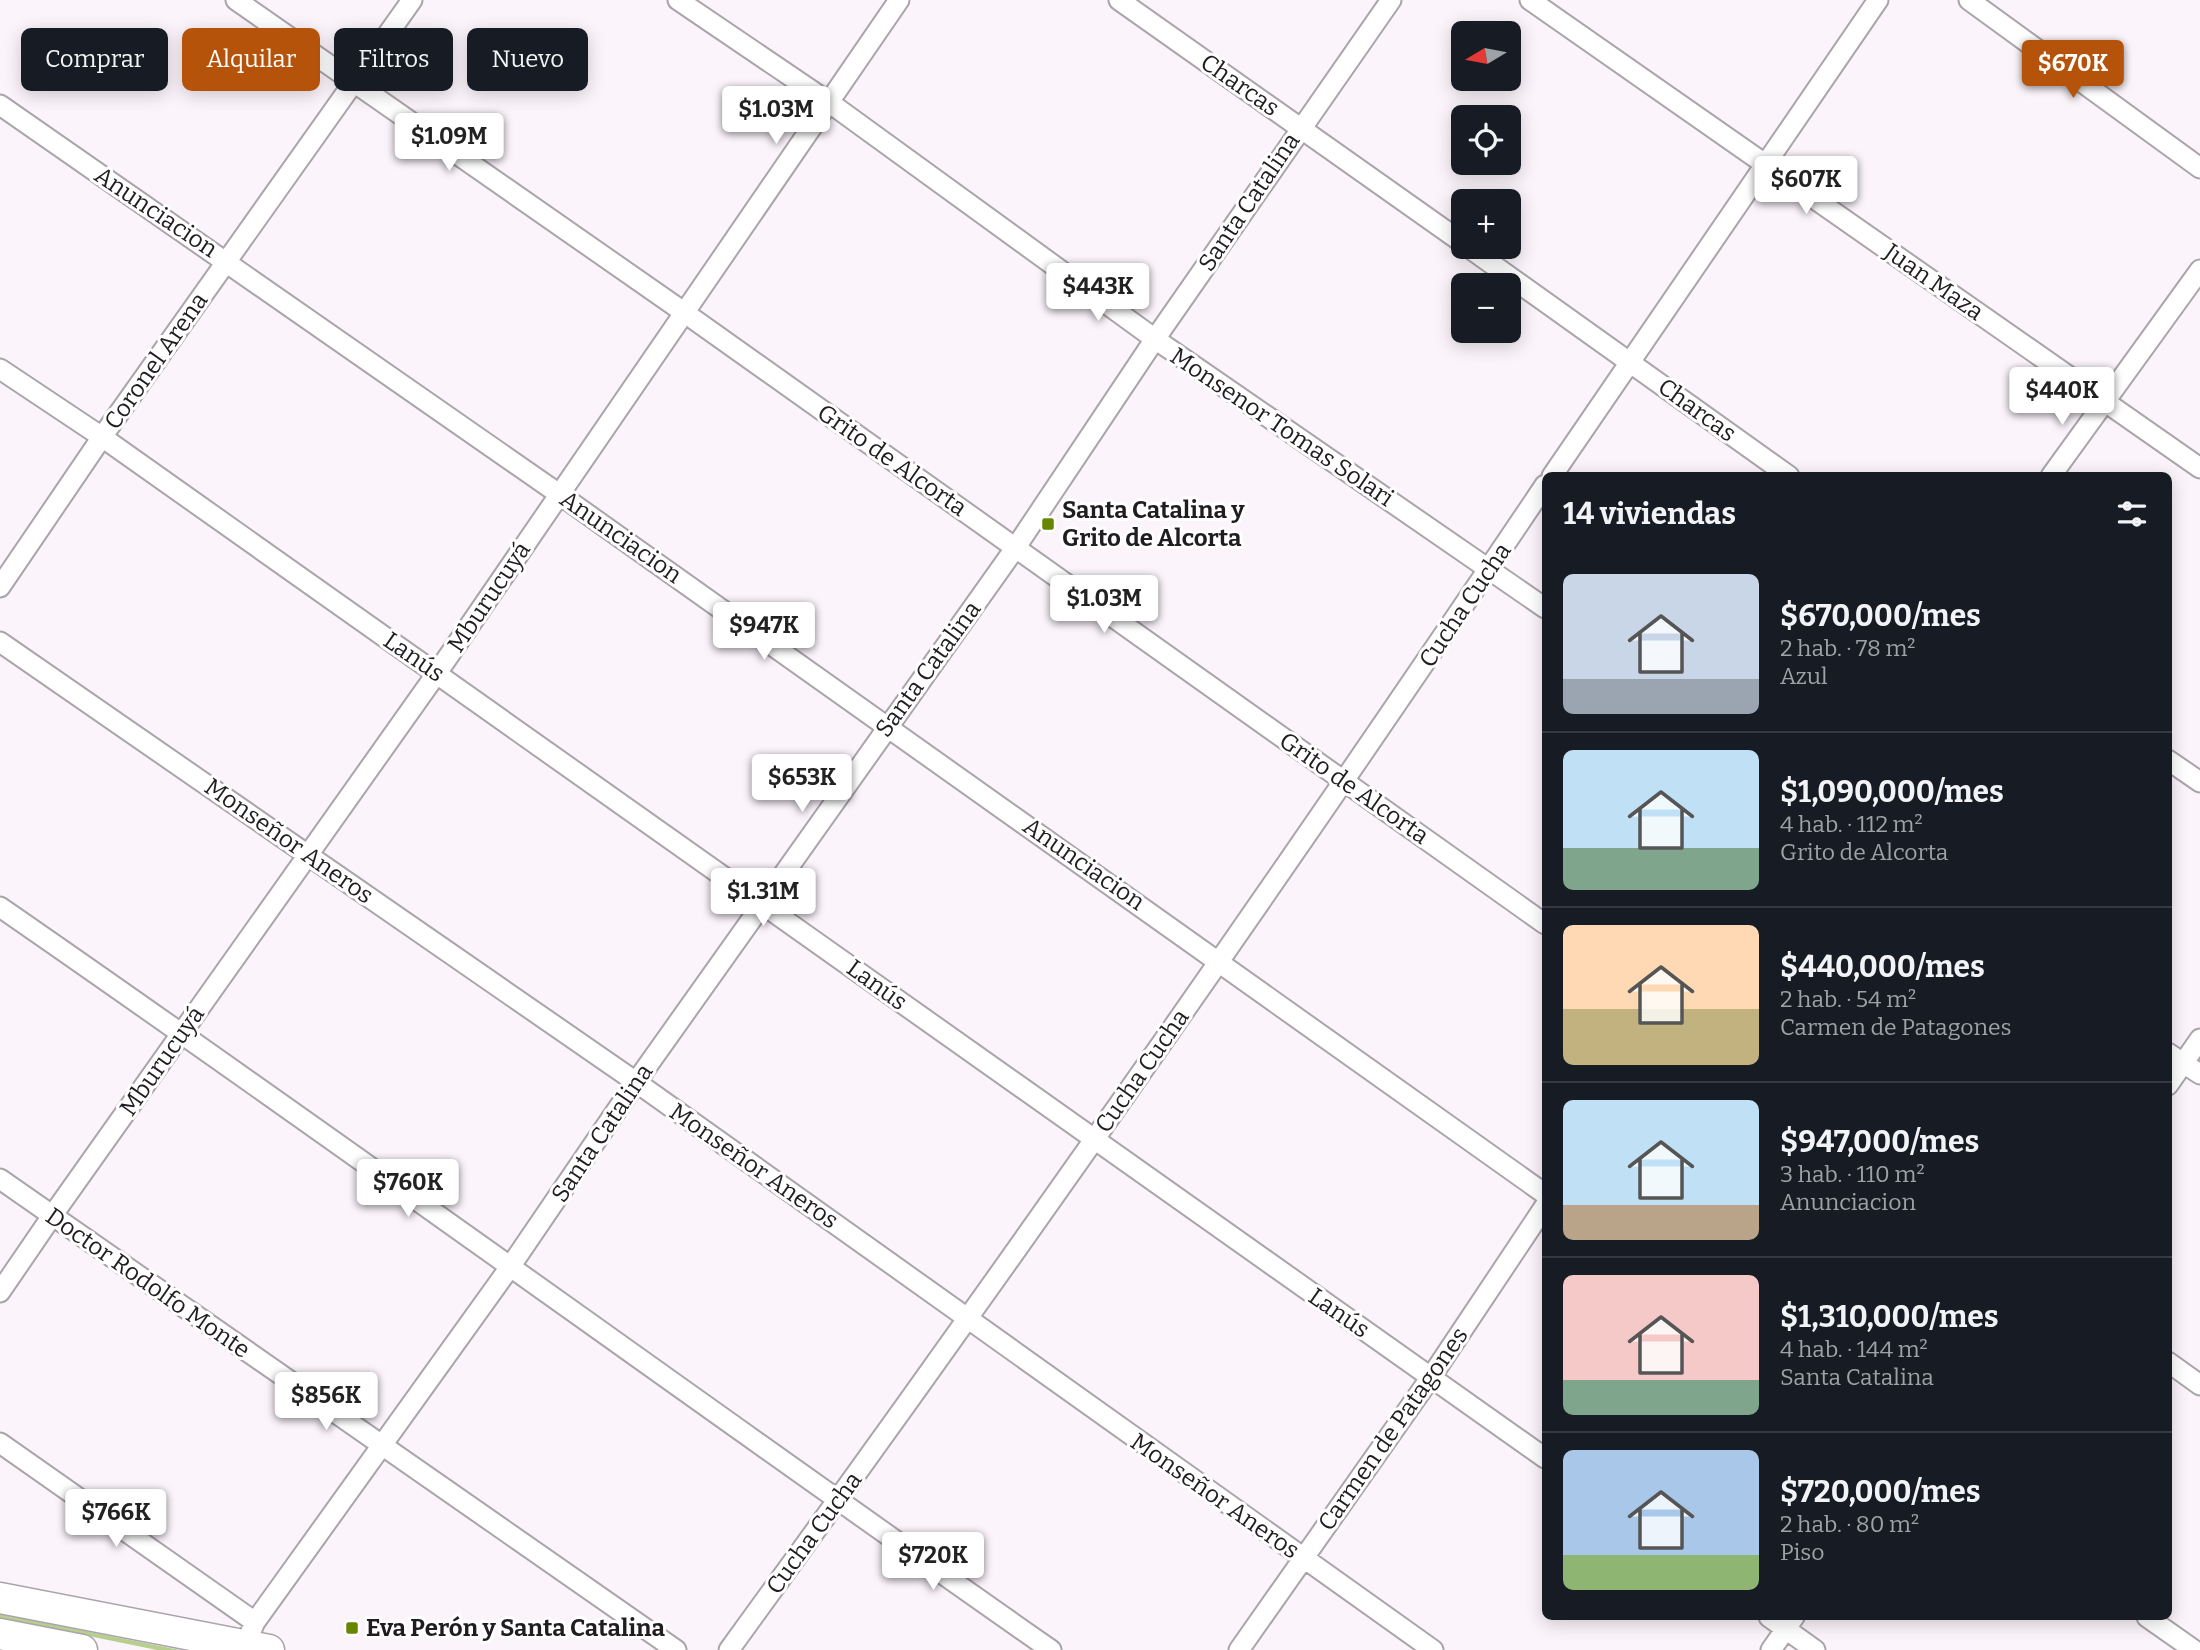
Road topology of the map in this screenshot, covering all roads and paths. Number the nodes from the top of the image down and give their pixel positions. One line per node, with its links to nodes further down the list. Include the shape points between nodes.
1 (236, 0): 11 (street, Grito de Alcorta)
2 (412, 0): 10 (street, Coronel Arena)
3 (678, 0): 14 (street, Monsenor Tomas Solari)
4 (899, 0): 14 (street, Mburucuyá)
5 (1119, 0): 16 (street, Charcas)
6 (1391, 0): 16 (street, Santa Catalina)
7 (1530, 0): 17 (street, Juan Maza)
8 (1878, 0): 17 (street)
9 (1969, 0): 18 (street)
10 (392, 28)
11 (334, 69)
12 (348, 91): 21 (street, Coronel Arena)
13 (366, 91): 23 (street, Grito de Alcorta)
14 (830, 103): 23 (street, Mburucuyá); 24 (street, Monsenor Tomas Solari)
15 (0, 106): 21 (street, Anunciacion)
16 (1300, 128): 19 (street, Charcas); 24 (street, Santa Catalina)
17 (1765, 163): 25 (street); 27 (street, Juan Maza)
18 (2200, 168)
19 (1451, 235)
20 (1485, 259): 25 (street, Charcas)
21 (227, 261): 28 (street, Coronel Arena); 34 (street, Anunciacion)
22 (2200, 270): 27 (street)
23 (685, 313): 34 (street, Mburucuyá); 35 (street, Grito de Alcorta)
24 (1155, 339): 35 (street, Santa Catalina); 36 (street, Monsenor Tomas Solari)
25 (1629, 360): 30 (street); 31 (street, Charcas)
26 (0, 369): 28 (street, Lanús)
27 (2105, 401): 29 (street, Juan Maza); 32 (street)
28 (102, 437): 37 (street, Coronel Arena); 40 (street, Lanús)
29 (2200, 468)
30 (1555, 472)
31 (1783, 472)
32 (2054, 472)
33 (1542, 490): 36 (street, Cucha Cucha)
34 (559, 494): 40 (street, Mburucuyá); 41 (street, Anunciacion)
35 (1016, 547): 41 (street, Santa Catalina); 43 (street, Grito de Alcorta)
36 (1489, 569): 38 (street, Monsenor Tomas Solari); 43 (street, Cucha Cucha)
37 (0, 587)
38 (1542, 606)
39 (0, 642): 45 (street, Monseñor Aneros)
40 (437, 673): 45 (street, Mburucuyá); 46 (street, Lanús)
41 (888, 726): 46 (street, Santa Catalina); 49 (street, Anunciacion)
42 (2172, 763): 44 (street)
43 (1345, 782): 48 (street, Grito de Alcorta); 49 (street, Cucha Cucha)
44 (2200, 782)
45 (309, 854): 50 (street, Mburucuyá); 54 (street, Monseñor Aneros)
46 (764, 904): 54 (street, Santa Catalina); 55 (street, Lanús)
47 (0, 907): 50 (street)
48 (1542, 922)
49 (1220, 961): 55 (street, Cucha Cucha); 57 (street, Anunciacion)
50 (182, 1033): 59 (street, Mburucuyá); 60 (street)
51 (2200, 1039): 52 (street)
52 (2176, 1058): 53 (street)
53 (2200, 1074)
54 (636, 1082): 60 (street, Santa Catalina); 62 (street, Monseñor Aneros)
55 (1093, 1140): 62 (street, Cucha Cucha); 64 (street, Lanús)
56 (0, 1179): 59 (street, Doctor Rodolfo Monte)
57 (1542, 1192)
58 (1542, 1210): 64 (street, Carmen de Patagones)
59 (52, 1216): 61 (street, Mburucuyá); 67 (street, Doctor Rodolfo Monte)
60 (510, 1266): 67 (street, Santa Catalina); 69 (street)
61 (0, 1292)
62 (969, 1320): 69 (street, Cucha Cucha); 70 (street, Monseñor Aneros)
63 (2172, 1365): 65 (street)
64 (1431, 1377): 68 (street, Lanús); 70 (street, Carmen de Patagones)
65 (2200, 1385)
66 (0, 1443): 75 (street)
67 (382, 1446): 75 (street, Santa Catalina); 77 (street, Doctor Rodolfo Monte)
68 (1542, 1456)
69 (838, 1501): 78 (street, Cucha Cucha); 79 (street)
70 (1303, 1558): 80 (street, Carmen de Patagones); 81 (street, Monseñor Aneros)
71 (0, 1598): 75 (main road)
72 (2151, 1620): 84 (street)
73 (1790, 1623): 82 (street); 83 (street)
74 (0, 1634): 76 (main road)
75 (257, 1639)
76 (82, 1650)
77 (676, 1650)
78 (729, 1650)
79 (1051, 1650)
80 (1238, 1650)
81 (1433, 1650)
82 (1771, 1650)
83 (1815, 1650)
84 (2194, 1650)

